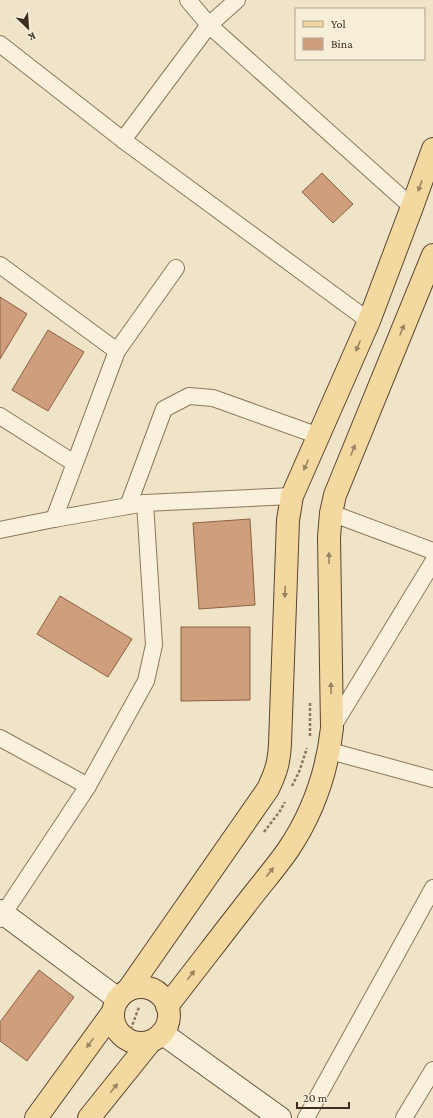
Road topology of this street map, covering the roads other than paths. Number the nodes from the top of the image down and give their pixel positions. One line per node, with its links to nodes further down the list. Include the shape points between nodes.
1 (188, 0): 3 (street)
2 (237, 0): 3 (street)
3 (209, 25): 5 (street); 7 (street)
4 (0, 44): 5 (street)
5 (123, 140): 11 (street)
6 (433, 149): 7 (main road, one-way to 7)
7 (412, 207): 11 (main road)
8 (0, 265): 12 (street)
9 (431, 265): 19 (main road, one-way to 9, via 335,495)
10 (176, 268): 12 (street)
11 (369, 322): 14 (main road, one-way to 14)
12 (117, 351): 15 (street)
13 (0, 416): 15 (street)
14 (319, 436): 16 (main road, one-way to 16); 18 (street, via 213,398 189,396 164,409)
15 (74, 463): 20 (street)
16 (292, 496): 17 (street); 31 (main road, one-way to 31, via 288,520 279,762 268,789)
17 (145, 503): 18 (street); 28 (street, via 154,645 146,682)
18 (128, 506): 20 (street)
19 (331, 513): 22 (street); 24 (main road, one-way to 19, via 329,536)
20 (54, 519): 21 (street)
21 (0, 530)
22 (433, 551)
23 (433, 562): 24 (street)
24 (332, 728): 26 (main road)
25 (0, 738): 28 (street)
26 (330, 751): 27 (street); 32 (main road, one-way to 26, via 288,849 317,795)
27 (433, 780)
28 (88, 786): 30 (street)
29 (433, 888): 38 (street)
30 (1, 915): 31 (main road)
31 (120, 1000): 32 (main road, via 137,988 146,988 161,996); 33 (main road, via 113,1020 116,1030 122,1037 140,1044); 35 (main road, one-way to 35)
32 (167, 1006): 33 (main road, via 169,1022)
33 (156, 1038): 36 (main road, one-way to 33); 37 (main road)
34 (433, 1070): 39 (street)
35 (36, 1118)
36 (89, 1118)
37 (280, 1118)
38 (306, 1118)
39 (404, 1118)

